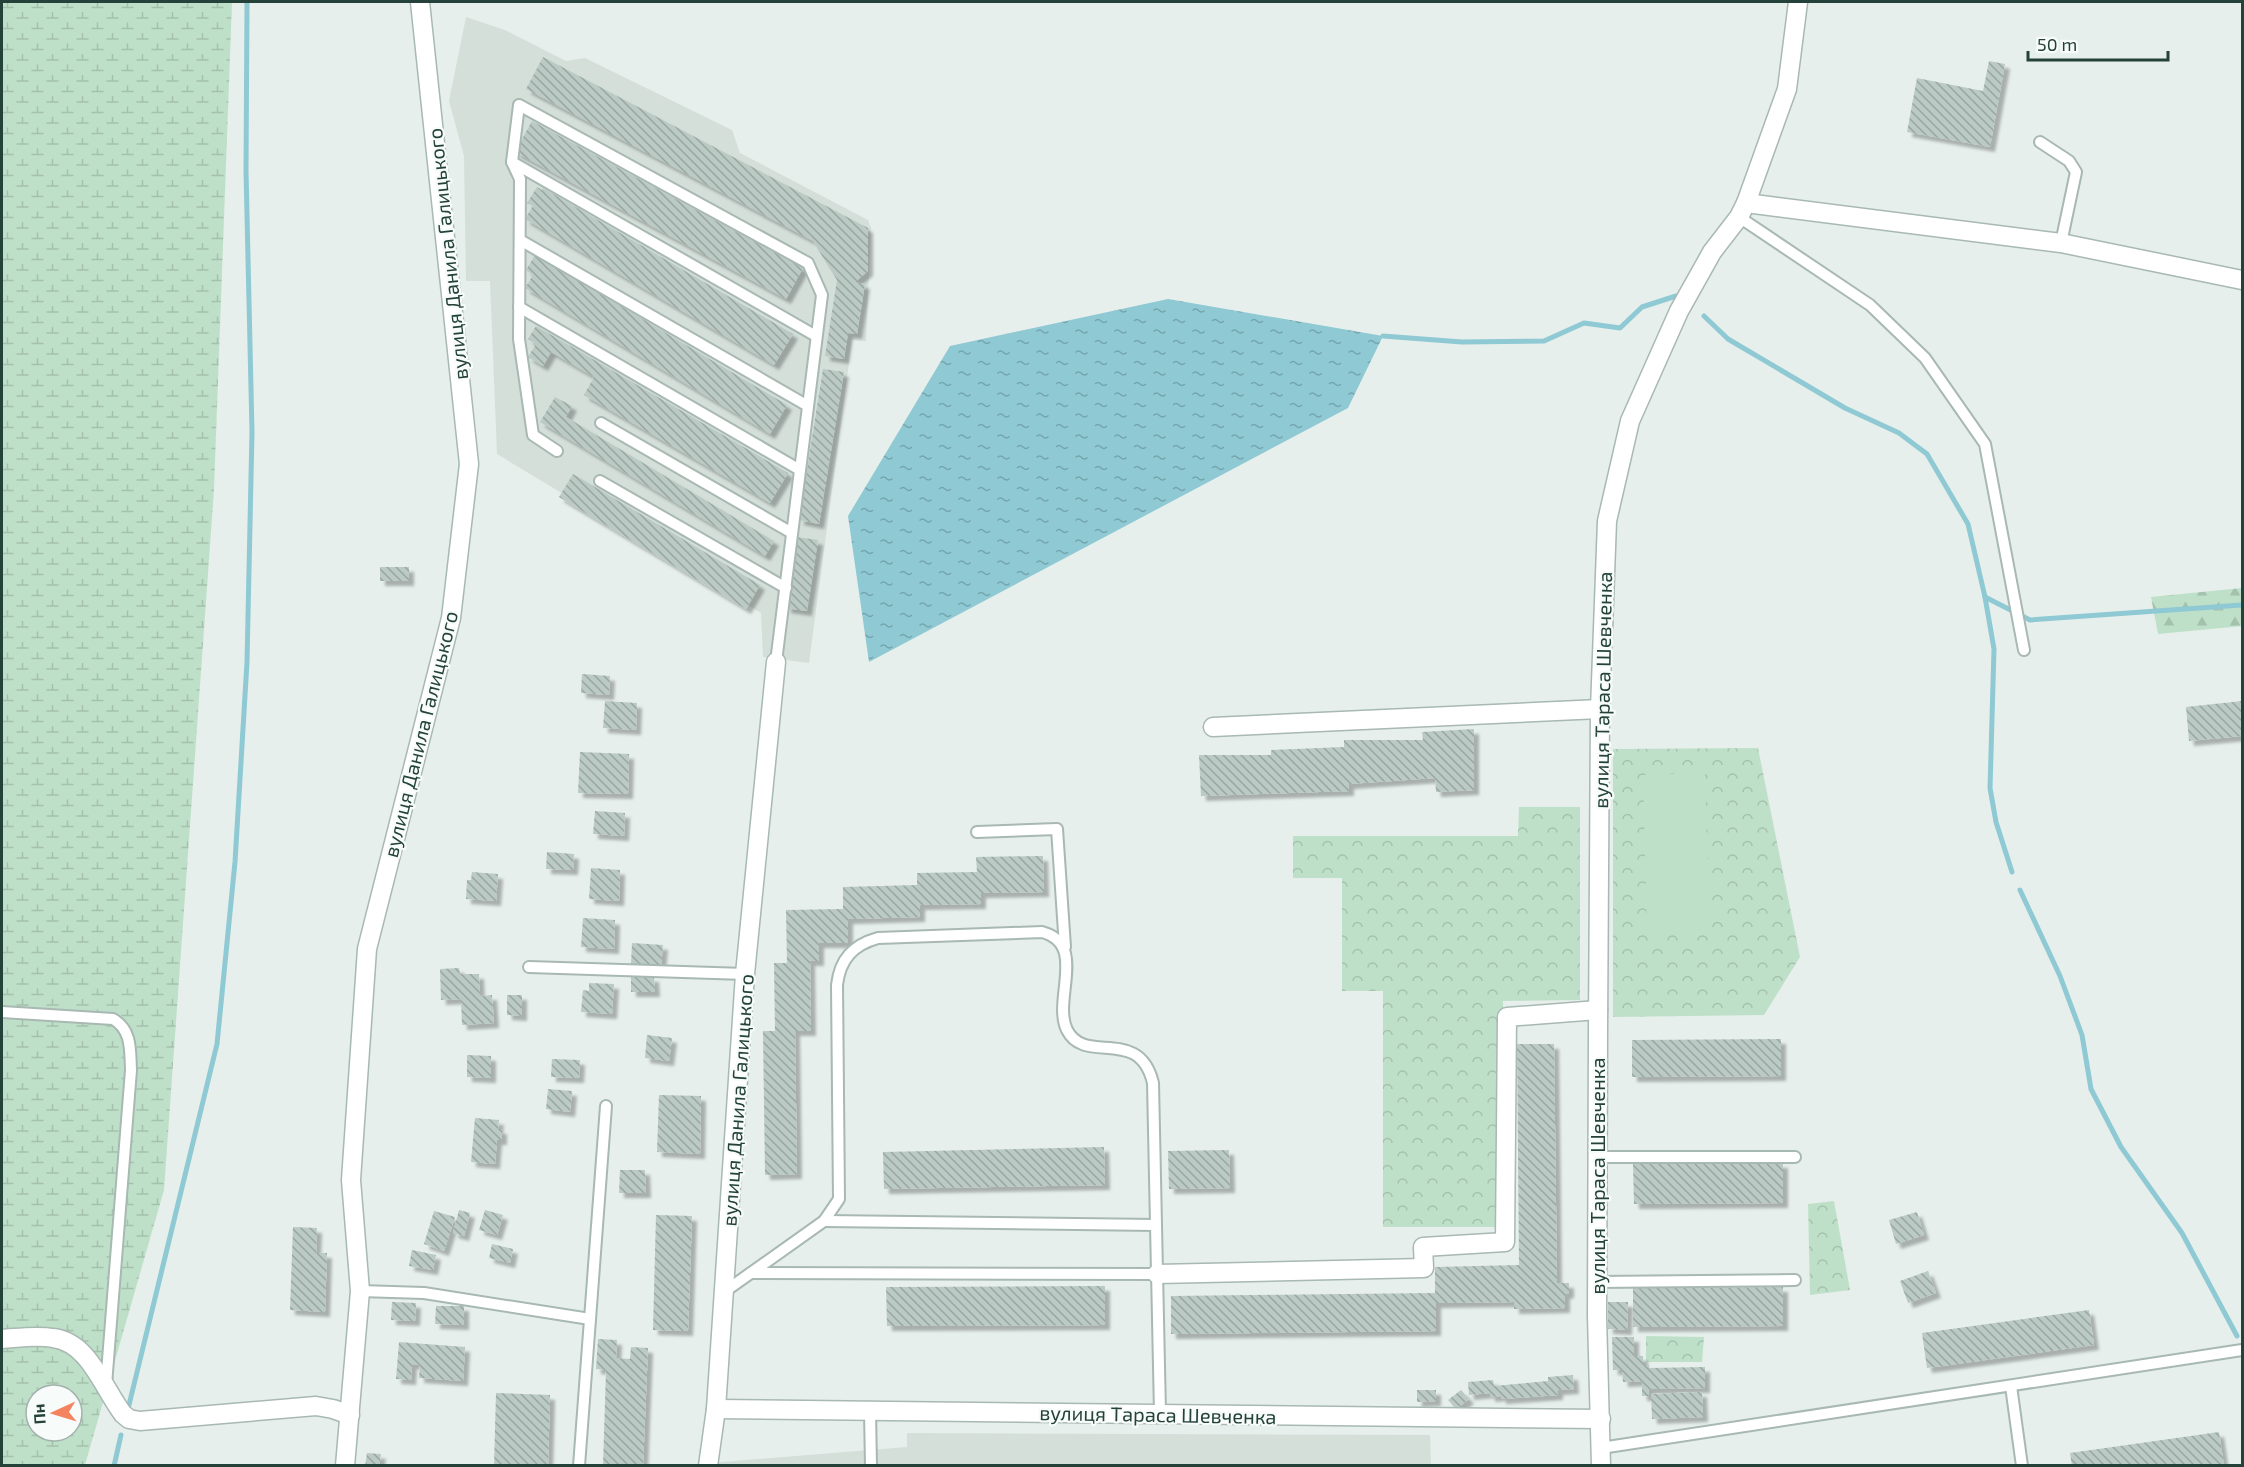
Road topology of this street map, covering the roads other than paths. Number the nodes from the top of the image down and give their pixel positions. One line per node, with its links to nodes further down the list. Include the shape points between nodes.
1 (420, 2): 37 (street, вулиця Данила Галицького, via 469,465 451,618 367,950 351,1180)
2 (1798, 2): 5 (street, вулиця Тараса Шевченка, via 1787,89)
3 (2040, 142): 7 (lane, via 2069,161 2076,172)
4 (512, 162): 6 (lane, via 520,179); 10 (lane); 10 (lane, via 519,105 808,263 822,295)
5 (1743, 210): 7 (street); 18 (lane, via 1870,305 1925,358 1985,444); 20 (street, вулиця Тараса Шевченка, via 1712,252 1679,311 1630,421 1607,522)
6 (519, 240): 9 (lane); 11 (lane)
7 (2061, 243): 8 (street)
8 (2242, 280)
9 (519, 308): 13 (lane, via 519,339 533,435); 14 (lane)
10 (816, 336): 11 (lane)
11 (808, 406): 14 (lane)
12 (601, 423): 16 (lane)
13 (557, 451)
14 (800, 470): 16 (lane)
15 (600, 481): 17 (lane)
16 (792, 534): 17 (lane)
17 (786, 588): 19 (lane)
18 (2024, 650)
19 (776, 662): 25 (street, вулиця Данила Галицького)
20 (1600, 709): 21 (street); 26 (street, вулиця Тараса Шевченка)
21 (1213, 727)
22 (977, 832): 23 (lane, via 1057,829)
23 (1066, 954): 31 (lane, via 1058,939 1042,932 878,938 853,949 844,959 837,985 839,1200); 32 (lane, via 1064,1020 1071,1036 1086,1046 1135,1054 1150,1072)
24 (529, 967): 25 (lane)
25 (745, 974): 38 (street, вулиця Данила Галицького)
26 (1598, 1010): 29 (street, вулиця Тараса Шевченка); 34 (street, via 1507,1017 1505,1242 1423,1247 1424,1268)
27 (2, 1012): 43 (lane, via 113,1019 123,1024 129,1039 131,1070)
28 (606, 1106): 39 (lane)
29 (1598, 1157): 30 (lane); 36 (street, вулиця Тараса Шевченка)
30 (1795, 1157)
31 (824, 1221): 32 (lane); 33 (lane)
32 (1156, 1225): 34 (lane)
33 (750, 1273): 34 (lane); 38 (lane)
34 (1157, 1274): 46 (lane)
35 (1795, 1280): 36 (lane)
36 (1597, 1282): 48 (street, вулиця Тараса Шевченка)
37 (360, 1292): 39 (lane, via 424,1293); 47 (street, вулиця Данила Галицького)
38 (724, 1292): 44 (street, вулиця Данила Галицького)
39 (590, 1319): 51 (lane)
40 (2, 1339): 43 (street, via 48,1337 68,1342 86,1357)
41 (2242, 1350): 42 (lane)
42 (2011, 1386): 49 (lane); 54 (lane)
43 (105, 1388): 47 (street, via 123,1414 140,1421 316,1406)
44 (716, 1409): 45 (street, вулиця Тараса Шевченка); 52 (street, вулиця Данила Галицького)
45 (870, 1410): 46 (street, вулиця Тараса Шевченка); 53 (lane)
46 (1160, 1413): 48 (street, вулиця Тараса Шевченка)
47 (350, 1415): 50 (street, вулиця Данила Галицького)
48 (1601, 1419): 49 (street, вулиця Тараса Шевченка)
49 (1601, 1457)
50 (345, 1466)
51 (579, 1466)
52 (708, 1466)
53 (871, 1466)
54 (2022, 1466)

